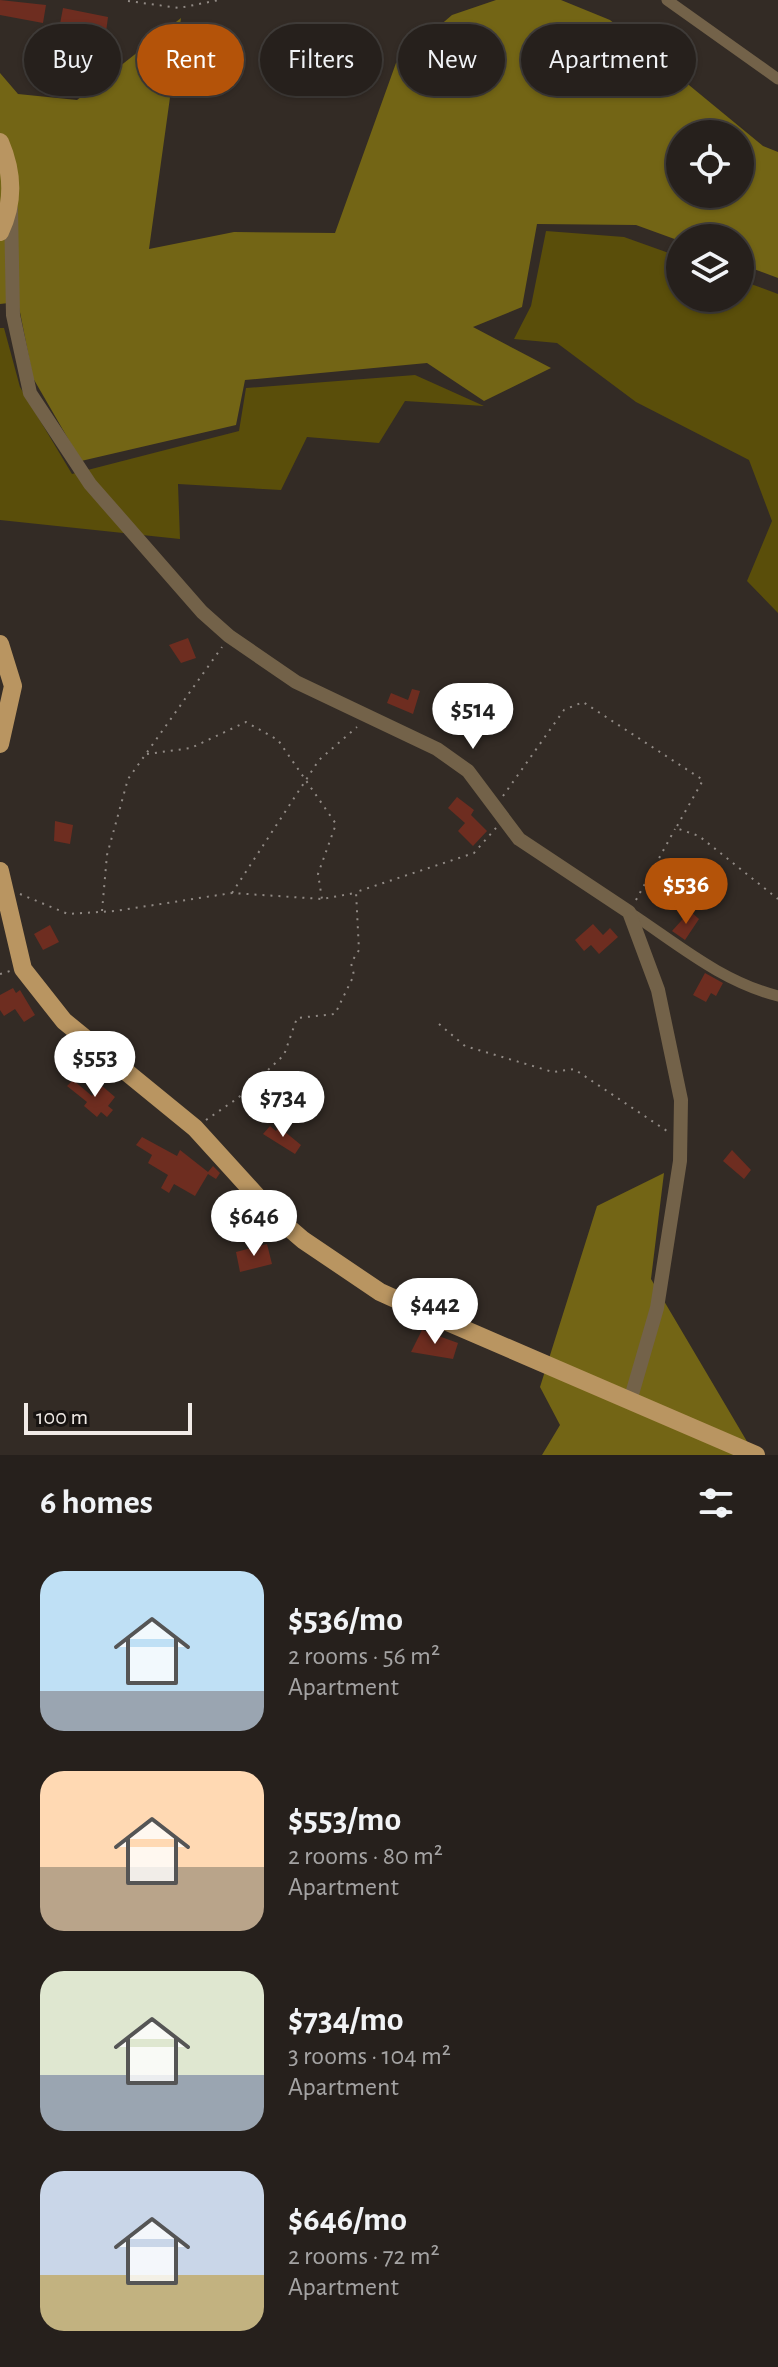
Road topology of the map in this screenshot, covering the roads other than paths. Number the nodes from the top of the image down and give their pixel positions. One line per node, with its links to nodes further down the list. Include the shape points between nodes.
1 (667, 0): 2 (street)
2 (778, 79)
3 (0, 142): 4 (main road)
4 (11, 209): 5 (main road); 9 (street, via 13,315 30,393 90,484 202,612 296,682 437,749 468,771 519,839)
5 (0, 232)
6 (0, 644): 7 (main road, via 13,686)
7 (0, 744)
8 (0, 871): 11 (main road, via 23,969 64,1021 195,1128 274,1215 331,1261 408,1305)
9 (629, 912): 10 (street, via 744,987); 11 (street, via 658,990 681,1100 657,1308)
10 (778, 996)
11 (630, 1401): 12 (main road)
12 (756, 1455)

